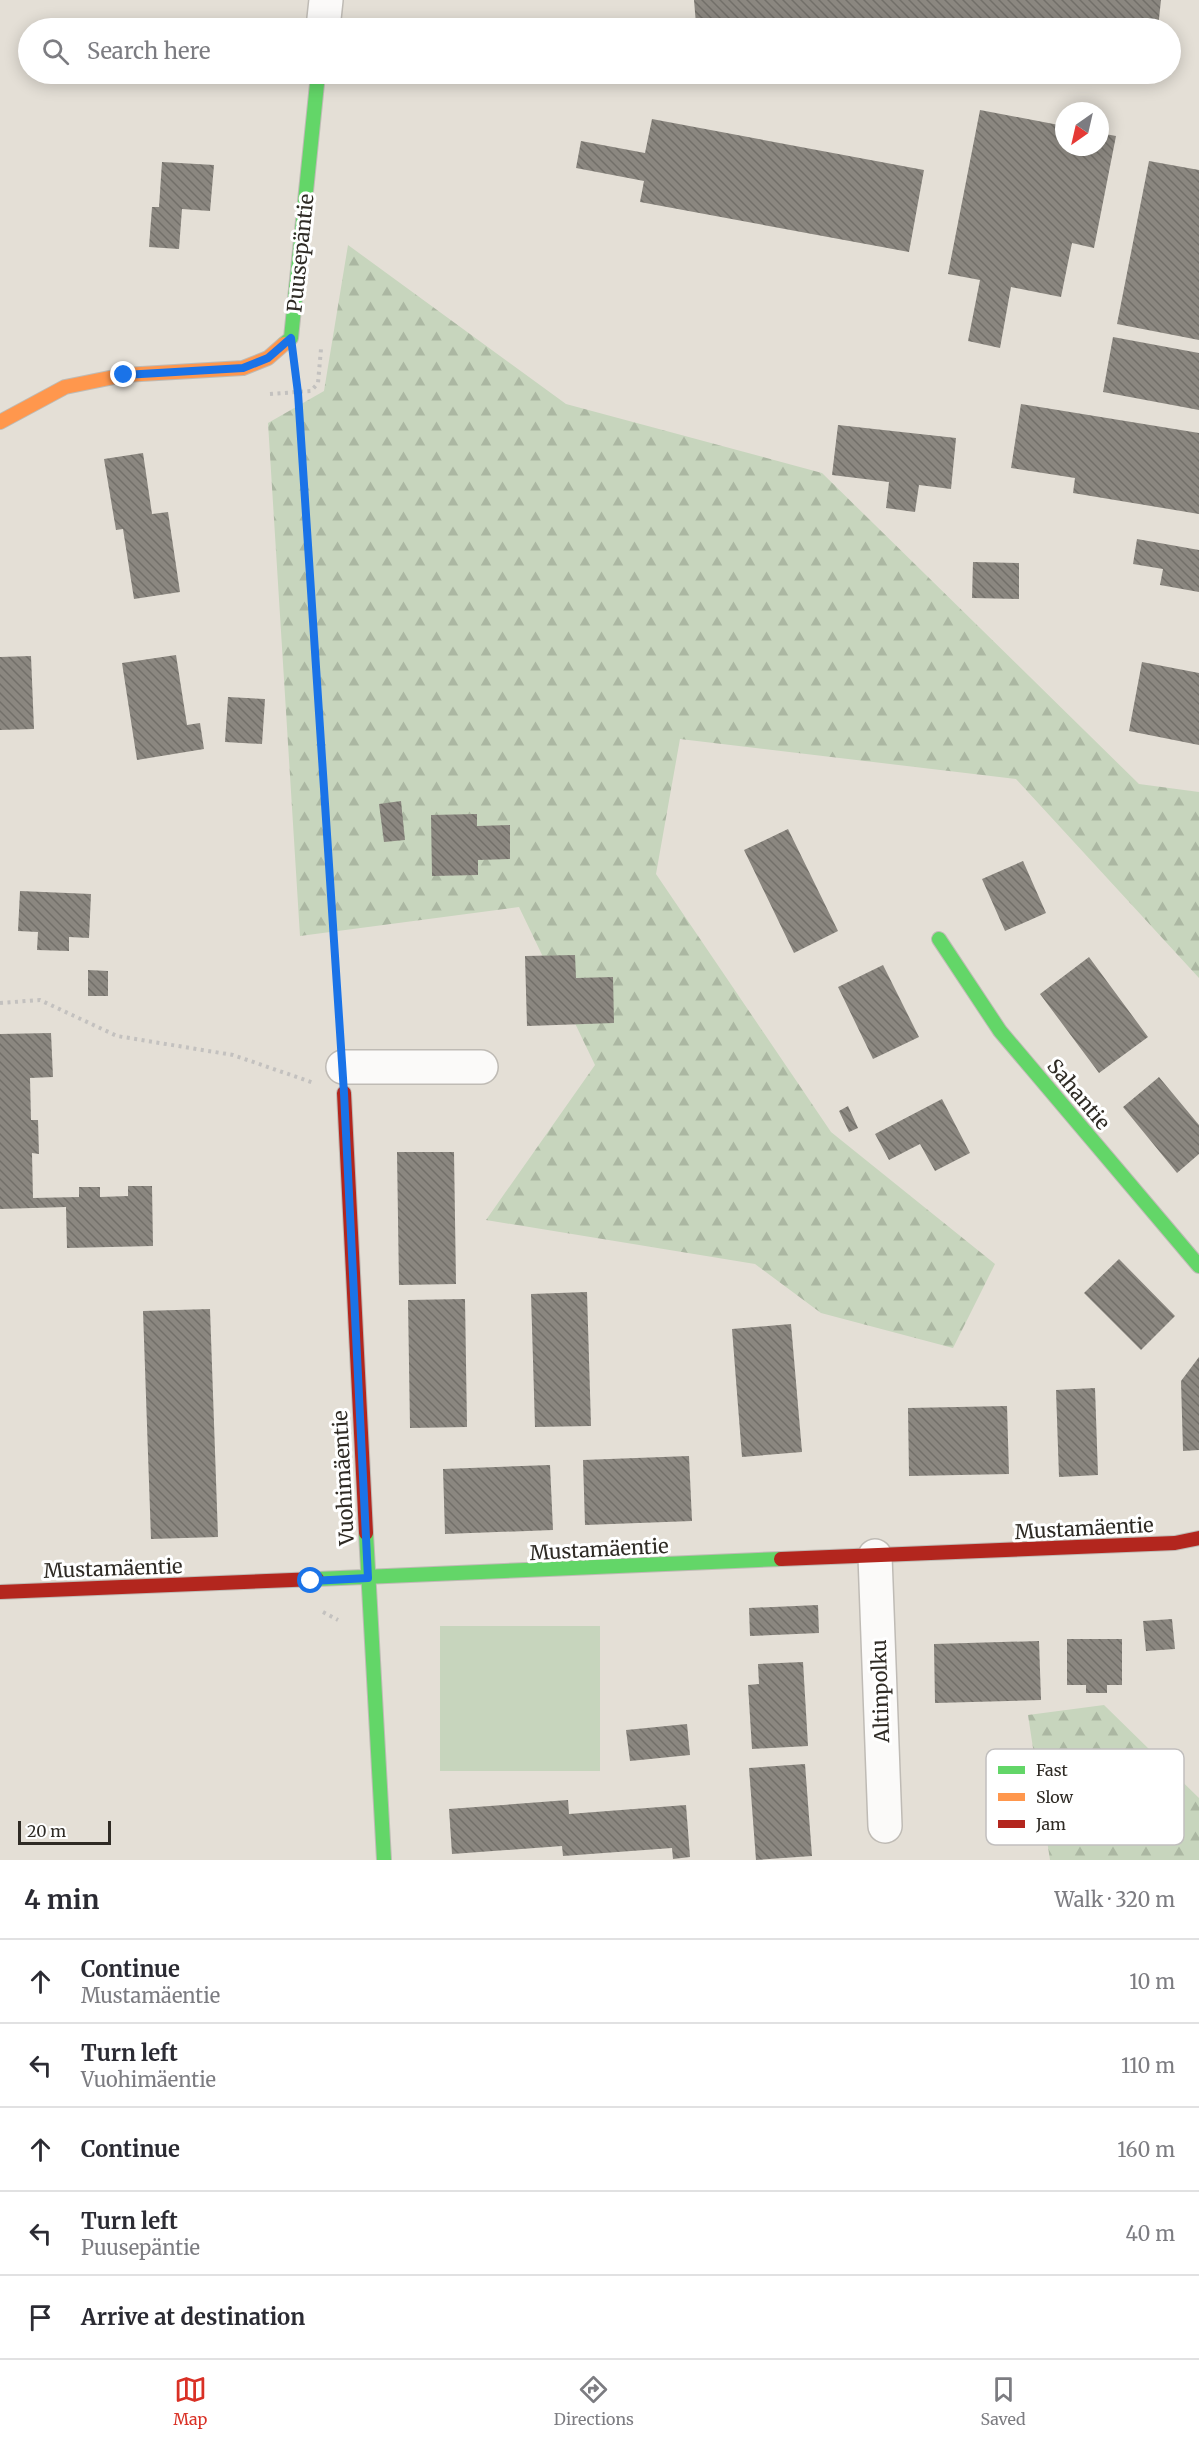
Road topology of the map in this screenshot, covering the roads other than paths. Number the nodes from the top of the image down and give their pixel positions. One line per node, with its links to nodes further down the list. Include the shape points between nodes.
1 (326, 0): 2 (street)
2 (324, 18)
3 (317, 84): 4 (street, Puusepäntie, via 291,338 268,358 243,368 124,375 65,387)
4 (0, 422)
5 (939, 939): 8 (street, Sahantie, via 1000,1031)
6 (481, 1067): 7 (street)
7 (344, 1080): 11 (street, Vuohimäentie)
8 (1199, 1266)
9 (1199, 1538): 10 (street, Mustamäentie, via 1175,1543)
10 (875, 1556): 11 (street, Mustamäentie); 13 (street, Altinpolku)
11 (368, 1578): 12 (street, Mustamäentie); 14 (street, Vuohimäentie)
12 (0, 1592)
13 (885, 1826)
14 (384, 1860)

